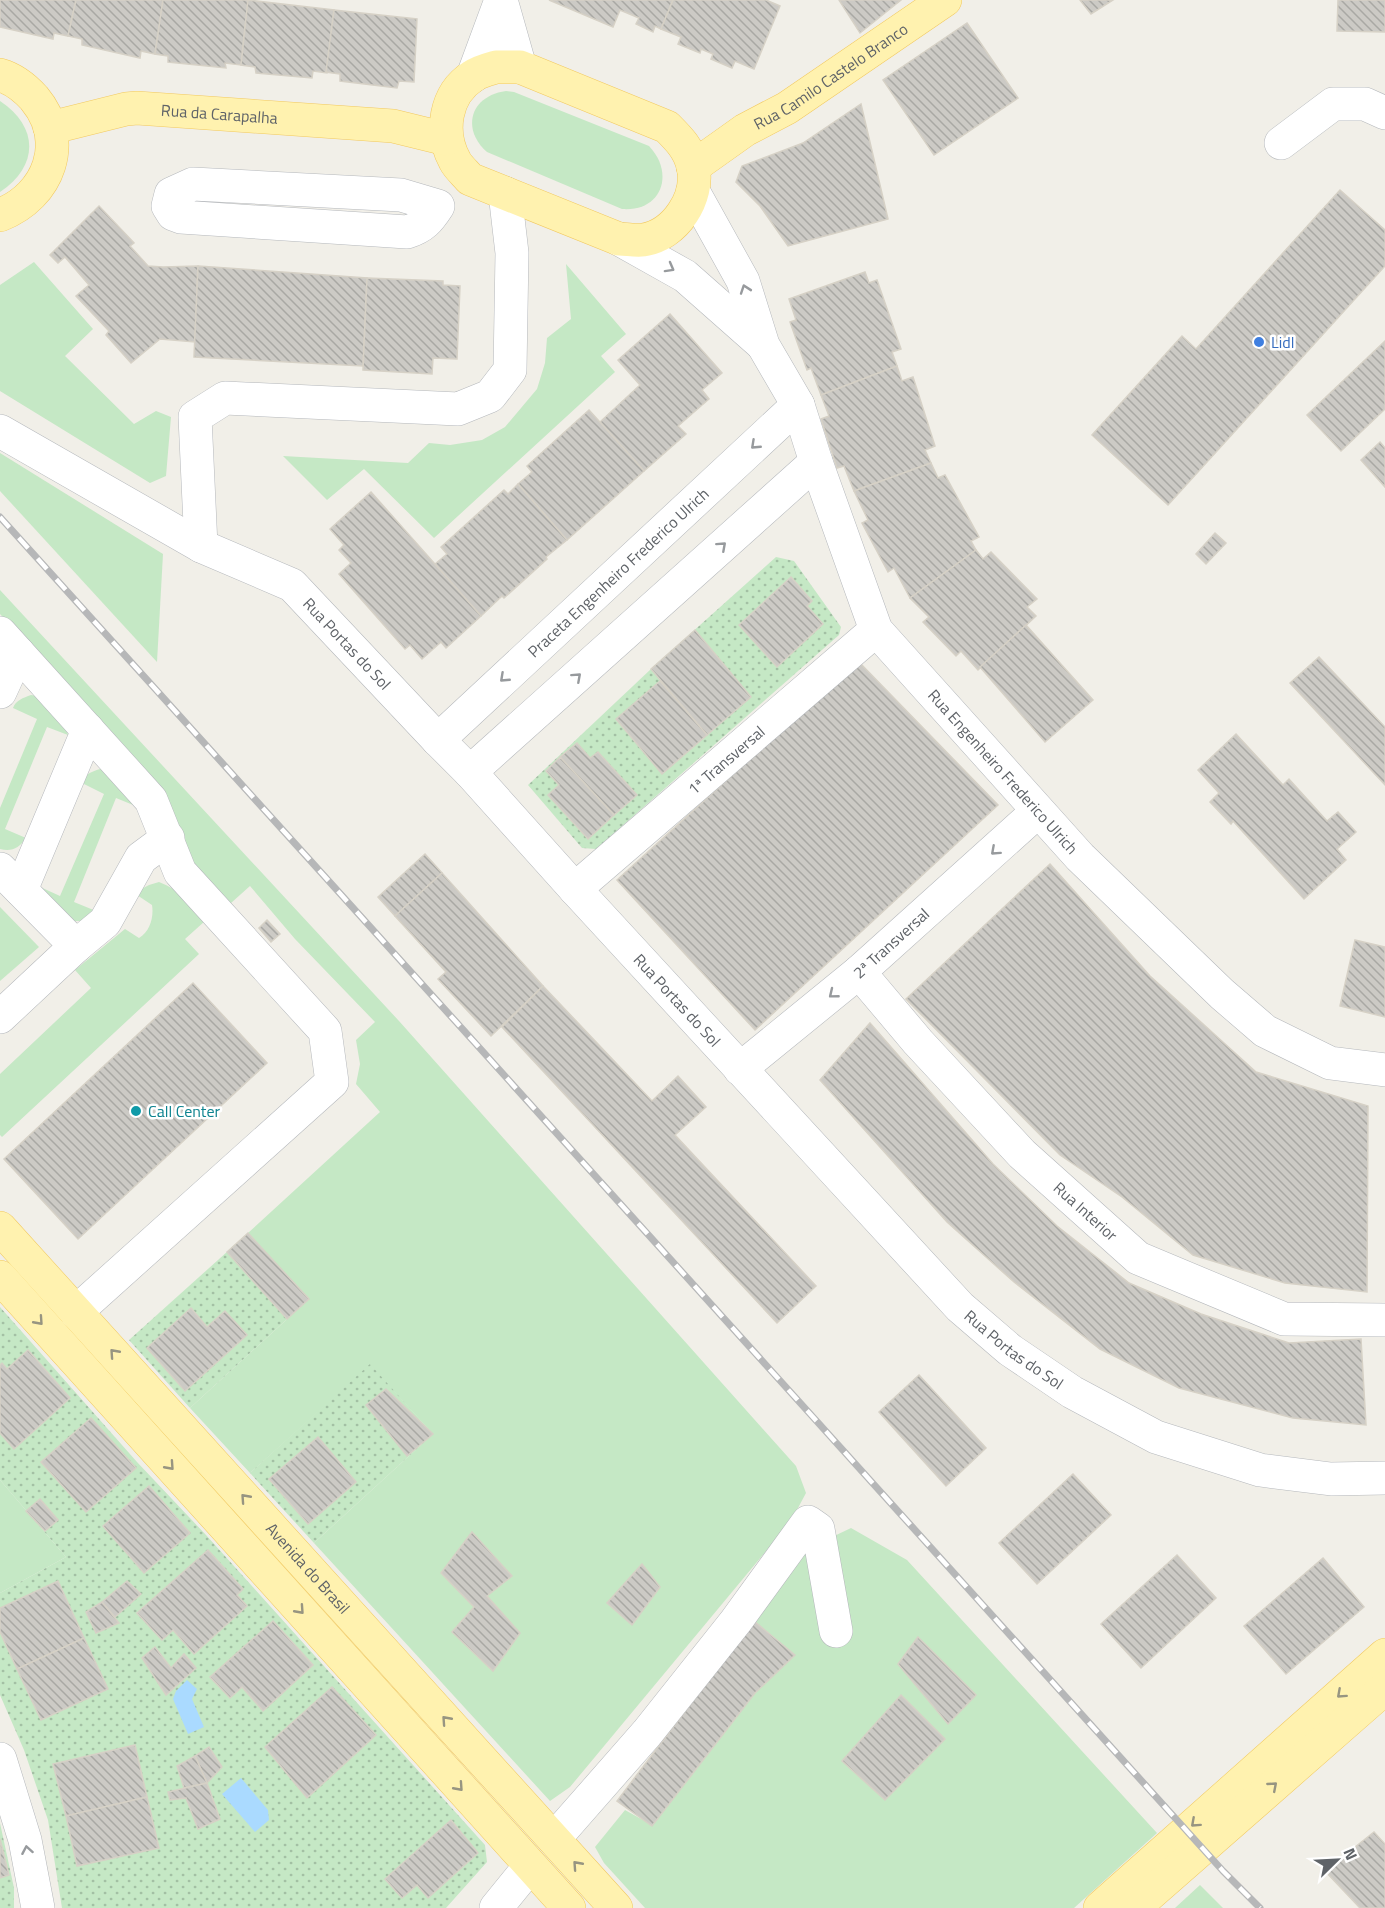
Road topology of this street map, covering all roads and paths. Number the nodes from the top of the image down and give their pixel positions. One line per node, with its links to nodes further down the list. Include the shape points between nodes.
1 (501, 0): 3 (street); 5 (street)
2 (945, 0): 11 (main road, Rua Camilo Castelo Branco, via 787,108 745,130)
3 (520, 67): 5 (main road, Rua da Carapalha, via 496,67); 11 (main road, via 667,127)
4 (0, 75): 8 (main road, via 27,90 41,107)
5 (465, 84): 7 (main road, Rua da Carapalha, via 429,111); 9 (main road, via 446,115)
6 (1385, 113): 10 (street, via 1365,104 1333,104)
7 (393, 126): 8 (main road, Rua da Carapalha, via 137,108); 9 (main road, Rua da Carapalha)
8 (50, 128): 16 (main road, via 50,165 42,182 16,209)
9 (446, 140): 12 (main road, via 455,162)
10 (1281, 143)
11 (690, 167): 17 (main road, via 683,213 666,231 644,240); 19 (street, Rua Engenheiro Frederico Ulrich, one-way to 11, via 743,281)
12 (470, 179): 13 (main road); 14 (street)
13 (505, 193): 15 (main road); 18 (street)
14 (438, 206): 14 (street, via 401,195 193,184 171,194 168,206 173,214 181,216 407,232 428,222)
15 (548, 210): 17 (main road); 18 (street)
16 (0, 215)
17 (619, 239): 19 (street, Rua Engenheiro Frederico Ulrich, one-way to 19, via 685,276)
18 (512, 253): 23 (street, via 510,370 490,396 458,409 225,398 195,417)
19 (763, 345): 20 (street, Rua Engenheiro Frederico Ulrich)
20 (798, 405): 22 (street, Rua Engenheiro Frederico Ulrich); 28 (street, Praceta Engenheiro Frederico Ulrich, one-way to 28)
21 (3, 433): 23 (street, Rua Portas do Sol)
22 (816, 462): 24 (street, Rua Engenheiro Frederico Ulrich); 29 (street, one-way to 22)
23 (201, 546): 28 (street, Rua Portas do Sol, via 292,585)
24 (876, 630): 30 (street, Rua Engenheiro Frederico Ulrich); 33 (street, 1ª Transversal)
25 (9, 643): 26 (street); 27 (street)
26 (0, 692)
27 (88, 730): 31 (street, via 151,800); 32 (street)
28 (438, 740): 29 (street, Rua Portas do Sol)
29 (470, 772): 33 (street, Rua Portas do Sol)
30 (1038, 812): 35 (street, 2ª Transversal, one-way to 35); 38 (street, Rua Engenheiro Frederico Ulrich, via 1172,946 1265,1031 1330,1063)
31 (168, 838): 34 (street, via 141,858 105,922); 41 (street, via 180,872 325,1031 332,1082)
32 (11, 880): 34 (street)
33 (575, 889): 37 (street, Rua Portas do Sol)
34 (76, 946): 36 (street)
35 (859, 972): 37 (street, 2ª Transversal, one-way to 37); 42 (street, Rua Interior, via 1022,1154 1138,1257 1284,1319)
36 (0, 1017)
37 (740, 1069): 43 (street, Rua Portas do Sol, via 960,1307 1010,1350 1072,1392 1156,1437 1260,1470 1331,1479)
38 (1385, 1070)
39 (0, 1228): 41 (main road, Avenida do Brasil)
40 (0, 1277): 49 (main road, Avenida do Brasil, one-way to 49)
41 (76, 1312): 48 (main road, Avenida do Brasil, one-way to 41)
42 (1385, 1320)
43 (1385, 1478)
44 (836, 1631): 48 (street, via 818,1529 808,1522 647,1733)
45 (1385, 1655): 54 (main road, one-way to 54)
46 (1385, 1688): 55 (main road, one-way to 46)
47 (0, 1760): 50 (street, one-way to 47, via 26,1840)
48 (554, 1839): 53 (main road, Avenida do Brasil, one-way to 48)
49 (530, 1866): 51 (street); 52 (main road, Avenida do Brasil)
50 (38, 1908)
51 (496, 1908)
52 (569, 1908)
53 (616, 1908)
54 (1100, 1908)
55 (1134, 1908)

